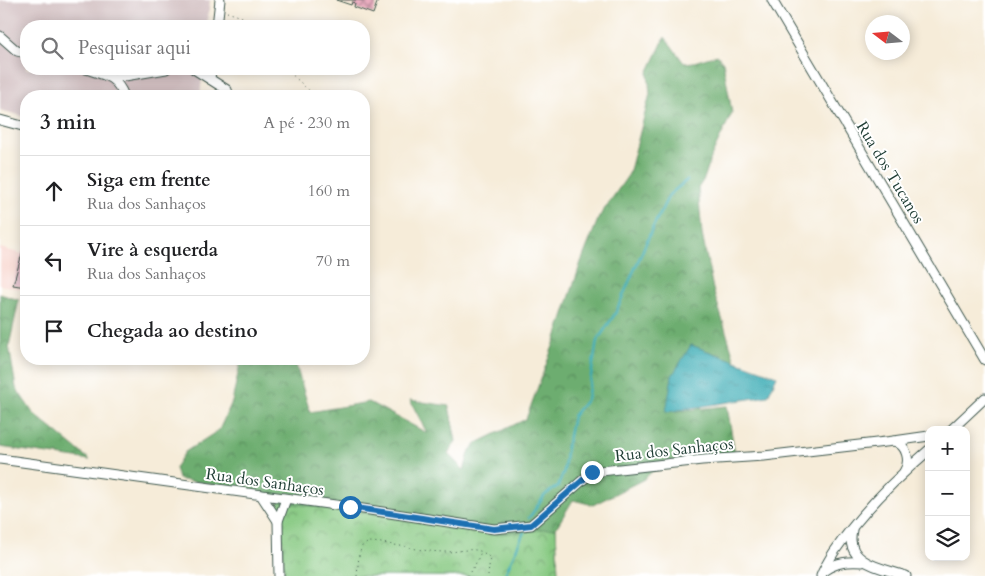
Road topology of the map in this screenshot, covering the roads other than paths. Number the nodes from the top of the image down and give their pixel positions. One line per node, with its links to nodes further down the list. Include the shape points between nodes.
1 (772, 0): 16 (street, Rua dos Tucanos)
2 (220, 5): 3 (street)
3 (218, 20)
4 (0, 36): 5 (street)
5 (20, 51)
6 (104, 75): 10 (street)
7 (131, 75): 10 (street)
8 (204, 75): 11 (street)
9 (211, 75): 11 (street)
10 (113, 78): 12 (street)
11 (210, 79): 13 (street)
12 (121, 90)
13 (227, 90)
14 (0, 120): 15 (street)
15 (20, 125)
16 (985, 360)
17 (985, 398): 18 (street)
18 (955, 426)
19 (925, 437): 20 (street, Rua dos Sanhaços)
20 (894, 441): 23 (street, via 899,442 907,455); 25 (street, Rua dos Sanhaços, via 592,472 531,525 494,529)
21 (925, 454): 23 (street)
22 (0, 459): 24 (street, Rua dos Sanhaços)
23 (904, 472): 27 (street)
24 (261, 495): 25 (street, Rua dos Sanhaços); 26 (street)
25 (286, 499): 26 (street)
26 (278, 522): 30 (street)
27 (853, 527): 28 (street, via 852,547); 29 (street)
28 (862, 562): 29 (street, via 838,563); 31 (street)
29 (822, 574)
30 (279, 576)
31 (906, 576)

